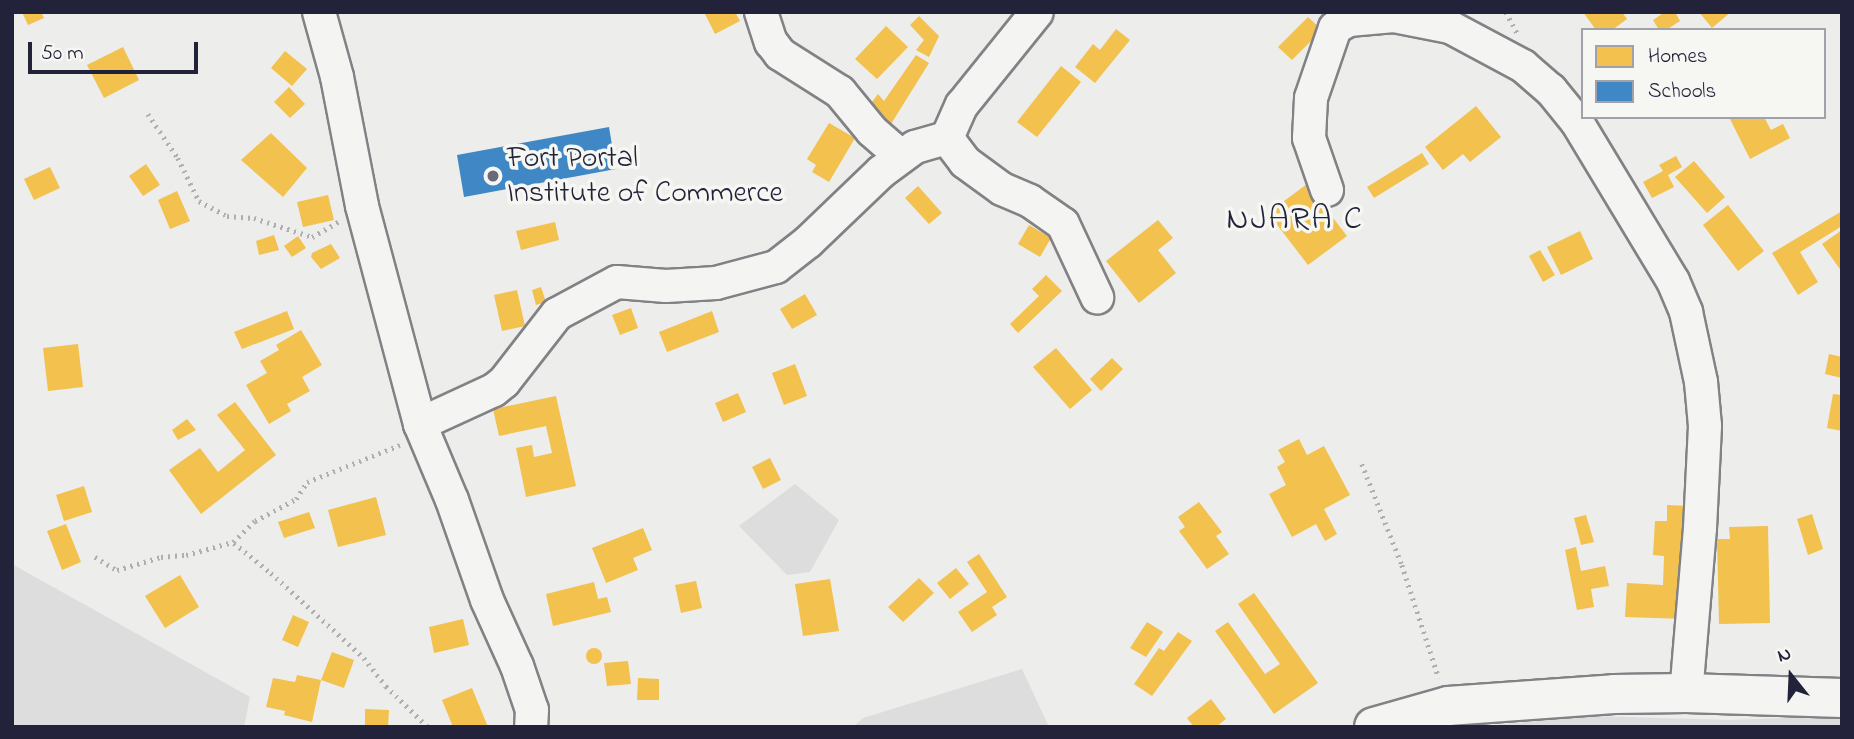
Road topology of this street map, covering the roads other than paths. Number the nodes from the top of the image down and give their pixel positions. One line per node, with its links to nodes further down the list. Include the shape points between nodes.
1 (319, 12): 8 (street, via 337,77 362,206)
2 (761, 12): 5 (street, via 780,54 840,92 872,131)
3 (1037, 12): 4 (street, via 962,105)
4 (947, 138): 5 (street); 7 (street, via 965,162 1063,224)
5 (901, 156): 8 (street, via 776,267 716,283 666,286 617,282 557,314 504,383)
6 (1327, 190): 9 (street, via 1309,138 1311,98 1335,28 1349,20 1394,16 1450,27 1524,66 1577,122 1673,281 1686,312 1701,382 1705,426)
7 (1097, 297)
8 (420, 424): 11 (street, via 486,600 517,666 532,710)
9 (1686, 693): 10 (highway); 12 (highway, via 1448,706)
10 (1842, 698)
11 (531, 727)
12 (1374, 727)

